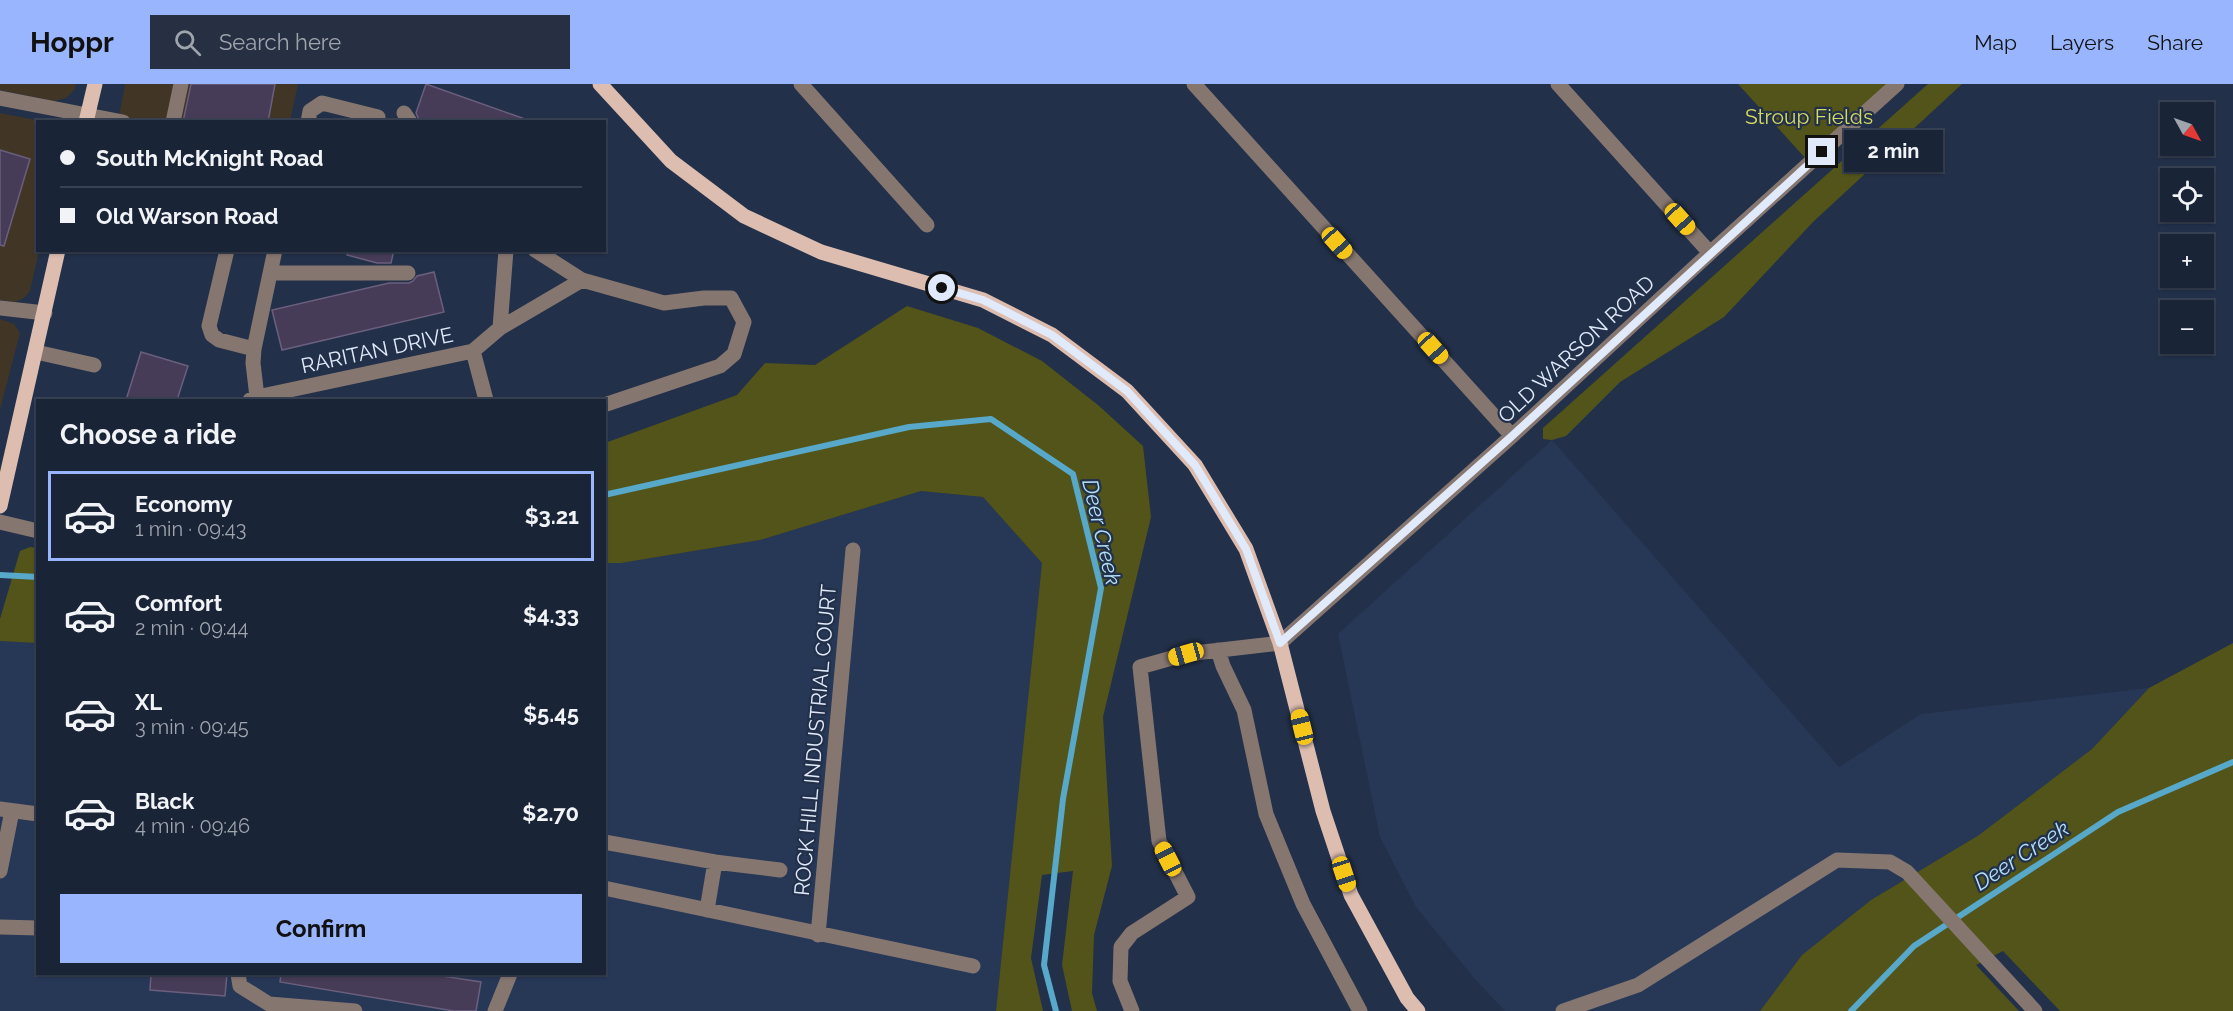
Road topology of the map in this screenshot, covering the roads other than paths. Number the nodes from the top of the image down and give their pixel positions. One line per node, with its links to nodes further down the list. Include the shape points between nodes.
1 (94, 84): 10 (main road)
2 (181, 84): 11 (street)
3 (600, 84): 38 (main road, via 671,161 744,216 821,252 983,300 1052,335 1127,391 1195,465 1246,549)
4 (801, 84): 13 (street)
5 (1194, 84): 33 (street)
6 (1558, 84): 19 (street)
7 (1898, 84): 19 (street, OLD WARSON ROAD)
8 (0, 98): 10 (street)
9 (378, 117): 12 (street, via 322,103 310,111)
10 (87, 119)
11 (173, 120)
12 (308, 120)
13 (927, 225)
14 (58, 252): 24 (main road)
15 (227, 252): 26 (street, via 209,326 219,340)
16 (276, 252): 20 (street)
17 (506, 252): 25 (street)
18 (538, 252): 22 (street)
19 (1710, 253): 33 (street, OLD WARSON ROAD)
20 (271, 273): 21 (street); 26 (street)
21 (408, 273)
22 (582, 280): 25 (street, RARITAN DRIVE); 32 (street, via 664,303 731,298 744,322 734,354 720,366)
23 (0, 308): 24 (street)
24 (45, 313): 28 (main road)
25 (500, 328): 27 (street, RARITAN DRIVE)
26 (254, 349): 30 (street)
27 (473, 351): 30 (street, RARITAN DRIVE); 31 (street)
28 (36, 352): 29 (street); 34 (main road)
29 (94, 364)
30 (254, 399)
31 (486, 399)
32 (606, 404)
33 (1512, 436): 38 (street, OLD WARSON ROAD)
34 (0, 501)
35 (0, 522): 36 (street)
36 (36, 531)
37 (853, 550): 50 (street, ROCK HILL INDUSTRIAL COURT)
38 (1280, 643): 39 (street); 58 (main road, via 1323,810 1351,895 1407,998)
39 (1218, 650): 56 (street, via 1140,667 1159,841 1188,897 1132,933 1121,947 1120,981); 57 (street, via 1244,710 1266,814 1303,904)
40 (6, 810): 41 (street); 45 (street)
41 (36, 814)
42 (606, 842): 43 (street)
43 (715, 862): 44 (street); 47 (street)
44 (780, 870)
45 (0, 872)
46 (606, 888): 47 (street)
47 (707, 910): 50 (street)
48 (0, 927): 49 (street)
49 (36, 928)
50 (818, 934): 51 (street)
51 (973, 966)
52 (238, 975): 54 (street, via 240,986 269,1004)
53 (510, 975): 55 (street)
54 (355, 1011)
55 (495, 1011)
56 (1132, 1011)
57 (1360, 1011)
58 (1418, 1011)
59 (1563, 1011): 60 (street, via 1638,985 1837,860 1890,862 1907,872)
60 (2035, 1011)

